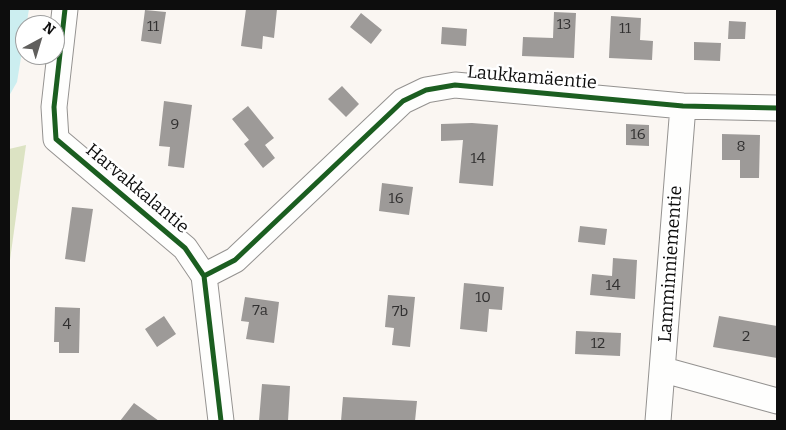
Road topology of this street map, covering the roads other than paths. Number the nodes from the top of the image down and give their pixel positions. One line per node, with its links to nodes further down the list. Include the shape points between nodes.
1 (65, 9): 4 (street, Harvakkalantie, via 54,106 56,139 185,248)
2 (683, 106): 3 (street, Laukkamäentie); 4 (street, Laukkamäentie, via 455,85 426,90 403,102 235,260); 5 (street, Lamminniementie)
3 (777, 108)
4 (204, 276): 7 (street, Harvakkalantie)
5 (664, 370): 6 (street); 8 (street, Lamminniementie)
6 (777, 401)
7 (221, 421)
8 (658, 421)

